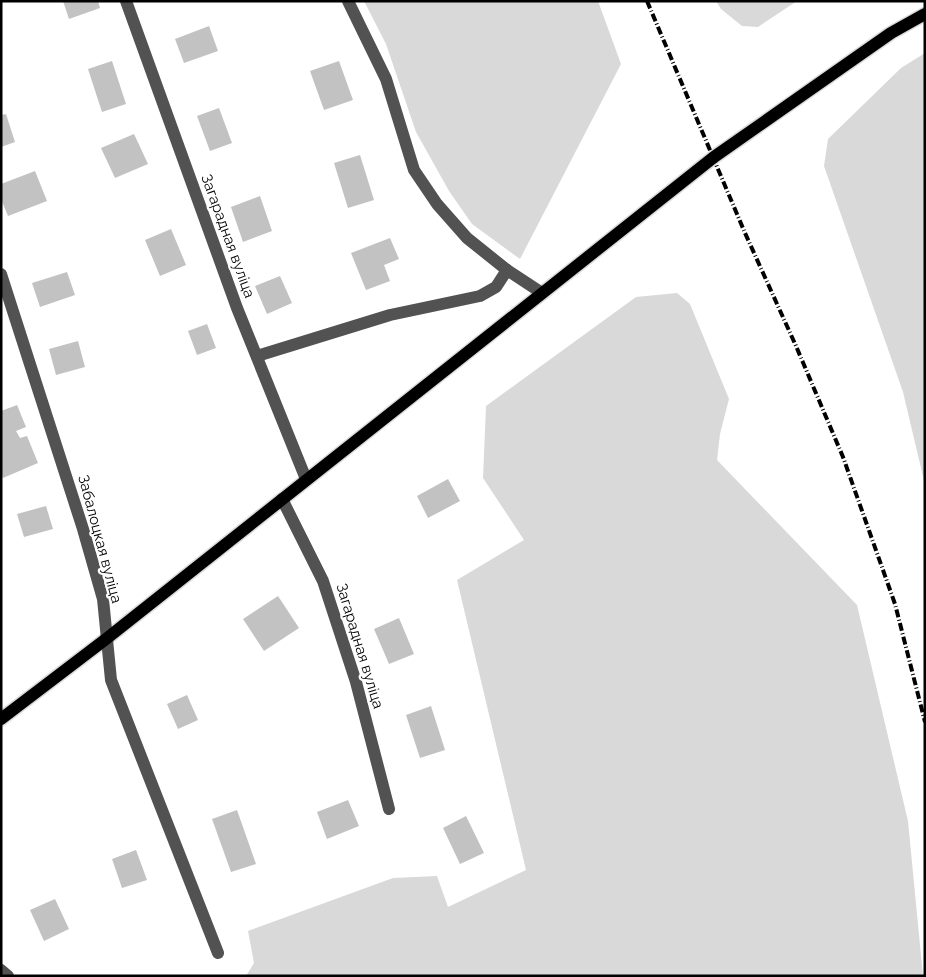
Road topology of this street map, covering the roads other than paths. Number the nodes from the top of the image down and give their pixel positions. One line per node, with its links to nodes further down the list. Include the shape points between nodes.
1 (126, 1): 7 (street, Загарадная вуліца)
2 (348, 1): 4 (street, via 386,79 414,170 466,238)
3 (925, 14): 6 (main road, via 890,33 714,157)
4 (507, 270): 6 (street); 7 (street, via 496,287 480,296 390,315)
5 (1, 274): 10 (street, Забалоцкая вуліца, via 86,538 103,599)
6 (542, 293): 8 (main road)
7 (257, 356): 8 (street, Загарадная вуліца)
8 (306, 479): 9 (main road)
9 (282, 498): 10 (main road); 12 (street, Загарадная вуліца, via 323,581 356,682)
10 (106, 639): 11 (main road); 13 (street, Забалоцкая вуліца, via 111,680)
11 (1, 719)
12 (389, 810)
13 (218, 953)
14 (1, 970): 15 (street)
15 (8, 976)

